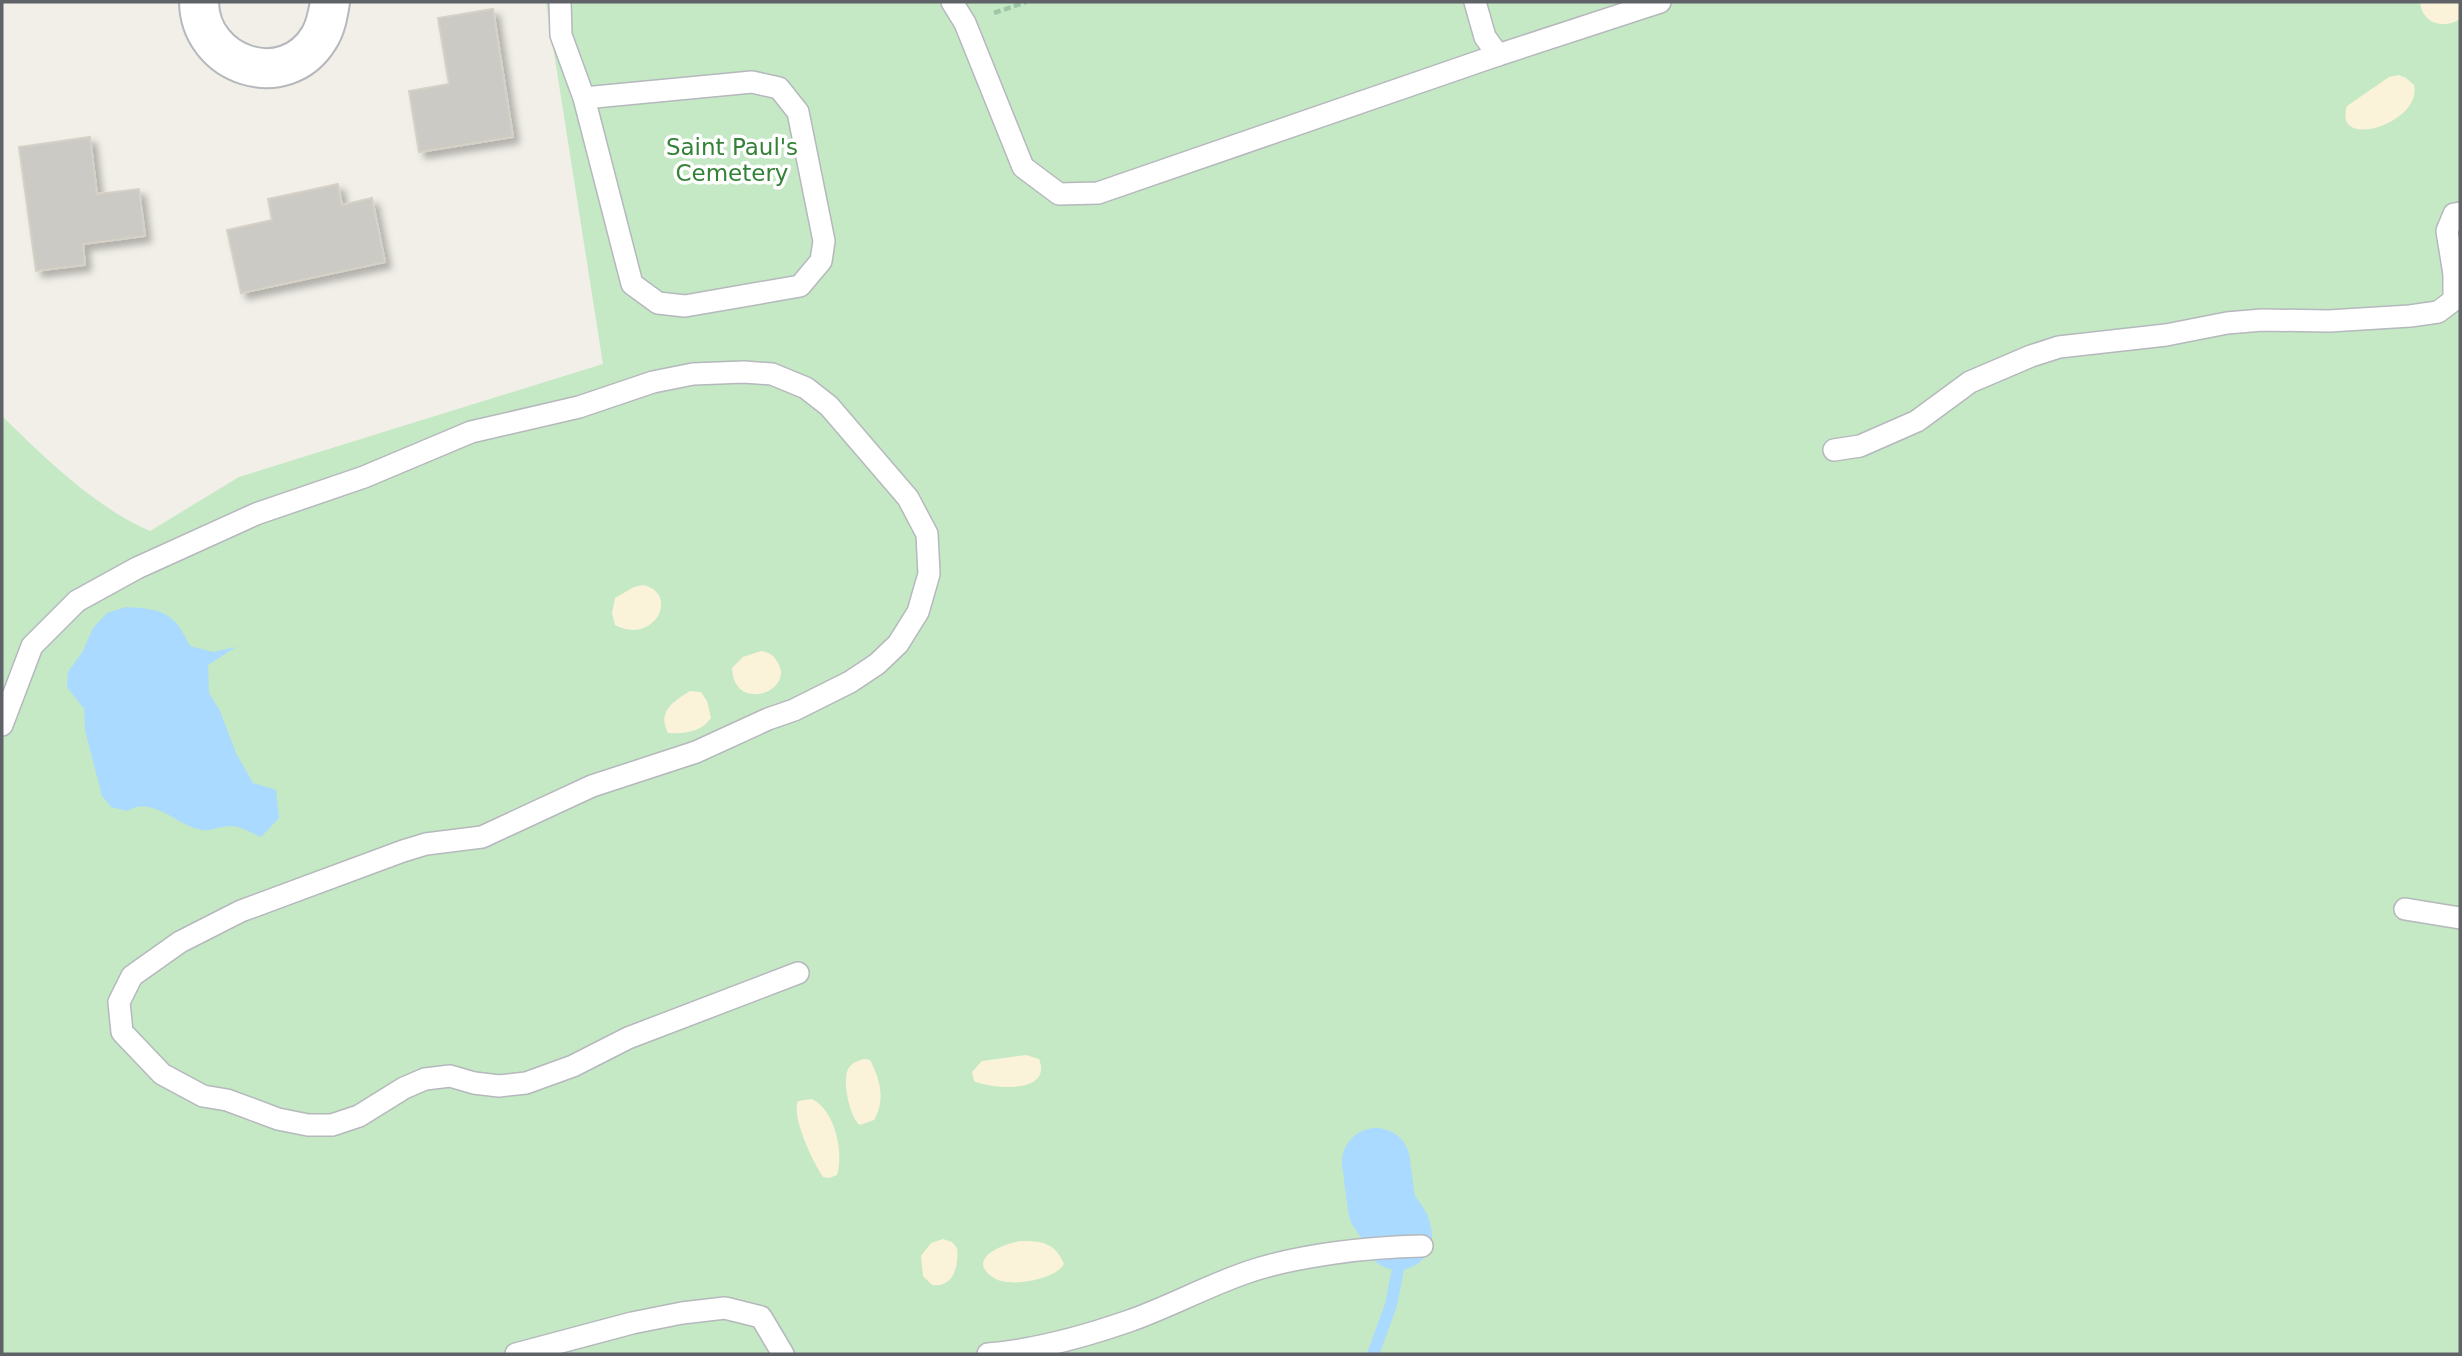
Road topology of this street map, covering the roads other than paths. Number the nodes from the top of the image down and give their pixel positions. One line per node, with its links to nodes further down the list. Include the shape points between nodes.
1 (199, 2): 2 (street, via 203,26 220,51 247,66 267,68 287,64 319,39)
2 (330, 2)
3 (559, 2): 8 (lane, via 561,35)
4 (952, 2): 7 (lane, via 965,23 1023,167 1059,194 1098,193)
5 (1475, 2): 7 (lane, via 1485,37)
6 (1660, 2): 7 (lane)
7 (1498, 55)
8 (584, 98): 8 (lane, via 632,284 658,303 685,306 800,286 821,261 824,242 798,111 779,88 752,82)
9 (2460, 213): 10 (lane, via 2454,214 2446,231 2454,300 2438,312 2380,319 2227,323 2059,347 1970,382 1908,425 1860,446)
10 (1834, 450)
11 (2, 725): 14 (lane, via 32,646 77,601 195,541 471,432 693,374 772,374 806,388 829,406 908,498 927,534 929,575 918,612 877,664 794,710 696,752 593,786 482,838 403,851 241,911 153,960 132,976 119,1002 122,1032 162,1074 203,1096 278,1119 332,1125 359,1116 425,1079 450,1076 499,1086 526,1083)
12 (2405, 909): 13 (lane)
13 (2460, 918)
14 (798, 973)
15 (1422, 1246): 18 (lane, via 1286,1261 1129,1321 1048,1345)
16 (516, 1354): 17 (lane, via 632,1323 724,1308 761,1317)
17 (783, 1354)
18 (988, 1354)

